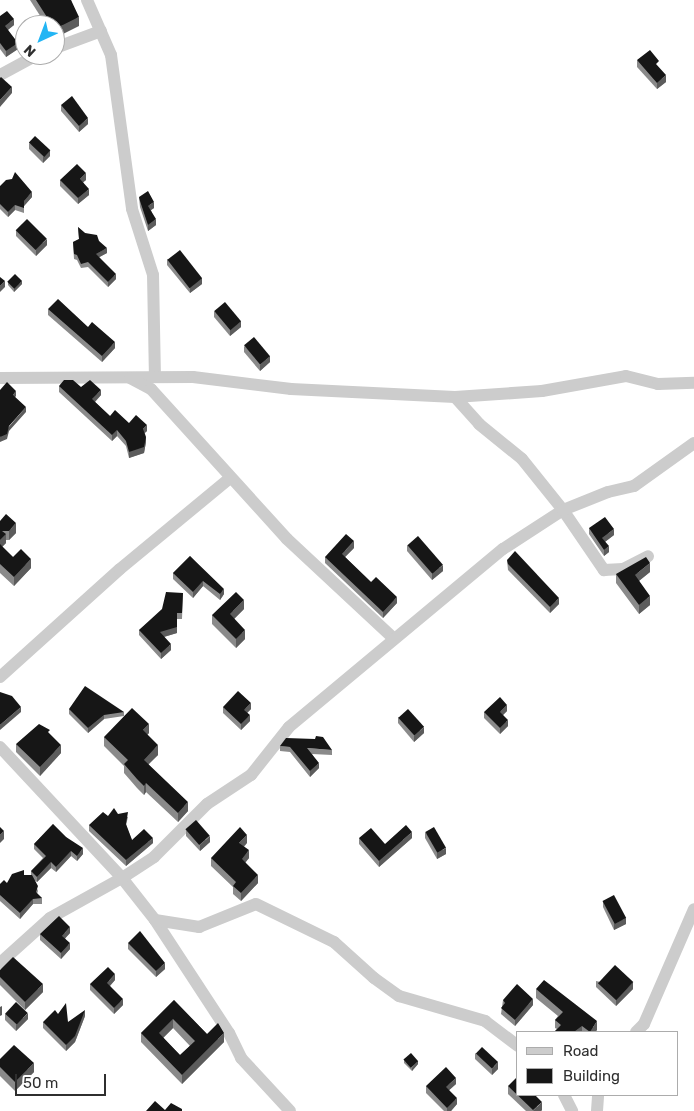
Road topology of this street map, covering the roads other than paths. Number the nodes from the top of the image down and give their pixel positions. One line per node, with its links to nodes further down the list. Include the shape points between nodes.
1 (87, 0): 2 (street)
2 (101, 31): 3 (street); 7 (street, via 111,55 132,209 153,275)
3 (65, 44)
4 (18, 65): 5 (street)
5 (0, 75)
6 (128, 376): 7 (street); 8 (street); 12 (street, via 151,389)
7 (155, 377): 10 (street, via 193,377 291,389)
8 (0, 378)
9 (694, 383): 10 (street, via 658,384 626,376 542,392)
10 (455, 397): 13 (street, via 479,424 522,459)
11 (694, 443): 13 (street, via 634,486 608,492)
12 (230, 478): 15 (street, via 287,539); 16 (street, via 120,569)
13 (563, 510): 14 (street, via 604,570 623,569); 15 (street, via 503,549)
14 (648, 556)
15 (392, 638): 18 (street, via 289,727 251,775 207,804 154,856)
16 (0, 677)
17 (0, 747): 18 (street)
18 (122, 878): 20 (street); 21 (street, via 50,918)
19 (694, 909): 22 (street, via 644,1024)
20 (155, 920): 23 (street, via 199,927 256,904 334,942 399,996 485,1021); 26 (street, via 229,1034 241,1058)
21 (0, 963)
22 (637, 1031)
23 (516, 1044)
24 (564, 1096): 27 (street)
25 (598, 1096): 28 (street)
26 (290, 1111)
27 (572, 1111)
28 (597, 1111)

